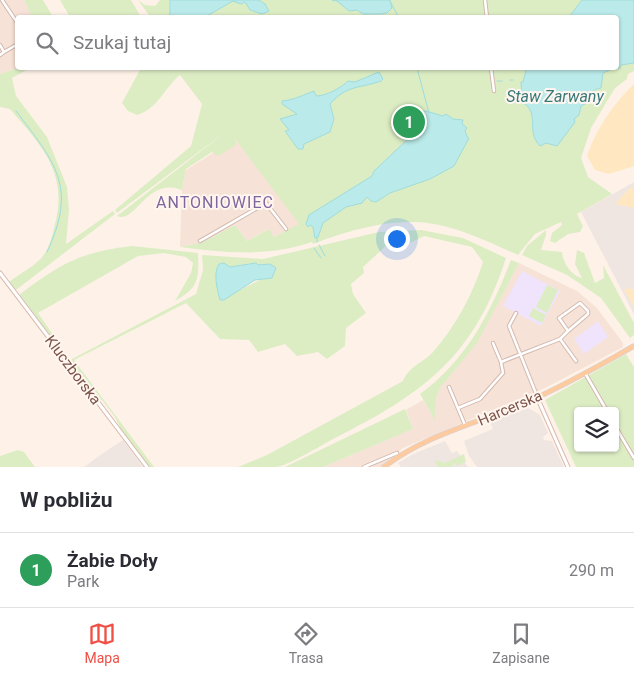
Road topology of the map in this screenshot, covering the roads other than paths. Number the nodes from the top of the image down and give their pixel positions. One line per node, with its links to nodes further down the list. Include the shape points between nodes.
1 (2, 0): 4 (street)
2 (486, 0): 3 (street)
3 (486, 15)
4 (15, 20)
5 (0, 45): 7 (street)
6 (15, 46): 7 (street)
7 (4, 52): 8 (street)
8 (0, 55)
9 (491, 70): 10 (street)
10 (494, 90)
11 (286, 229): 12 (street, via 266,203)
12 (200, 241)
13 (0, 273): 31 (street, Kluczborska)
14 (516, 313): 19 (street, via 509,326)
15 (568, 331): 15 (street, via 559,318 580,303 588,314); 16 (street)
16 (560, 338): 19 (street); 20 (street)
17 (492, 343): 21 (street)
18 (634, 346): 22 (main road, Harcerska)
19 (520, 354): 21 (street); 24 (street)
20 (576, 361)
21 (501, 362): 26 (street, via 505,372 480,399)
22 (585, 373): 24 (main road, Harcerska); 25 (street)
23 (449, 387): 26 (street)
24 (537, 397): 27 (main road, Harcerska); 34 (street)
25 (605, 407)
26 (458, 408): 27 (street)
27 (465, 424): 33 (main road, Harcerska, via 404,452)
28 (619, 433): 30 (street)
29 (396, 453): 32 (street)
30 (634, 458)
31 (147, 467)
32 (364, 467)
33 (384, 467)
34 (568, 467)

